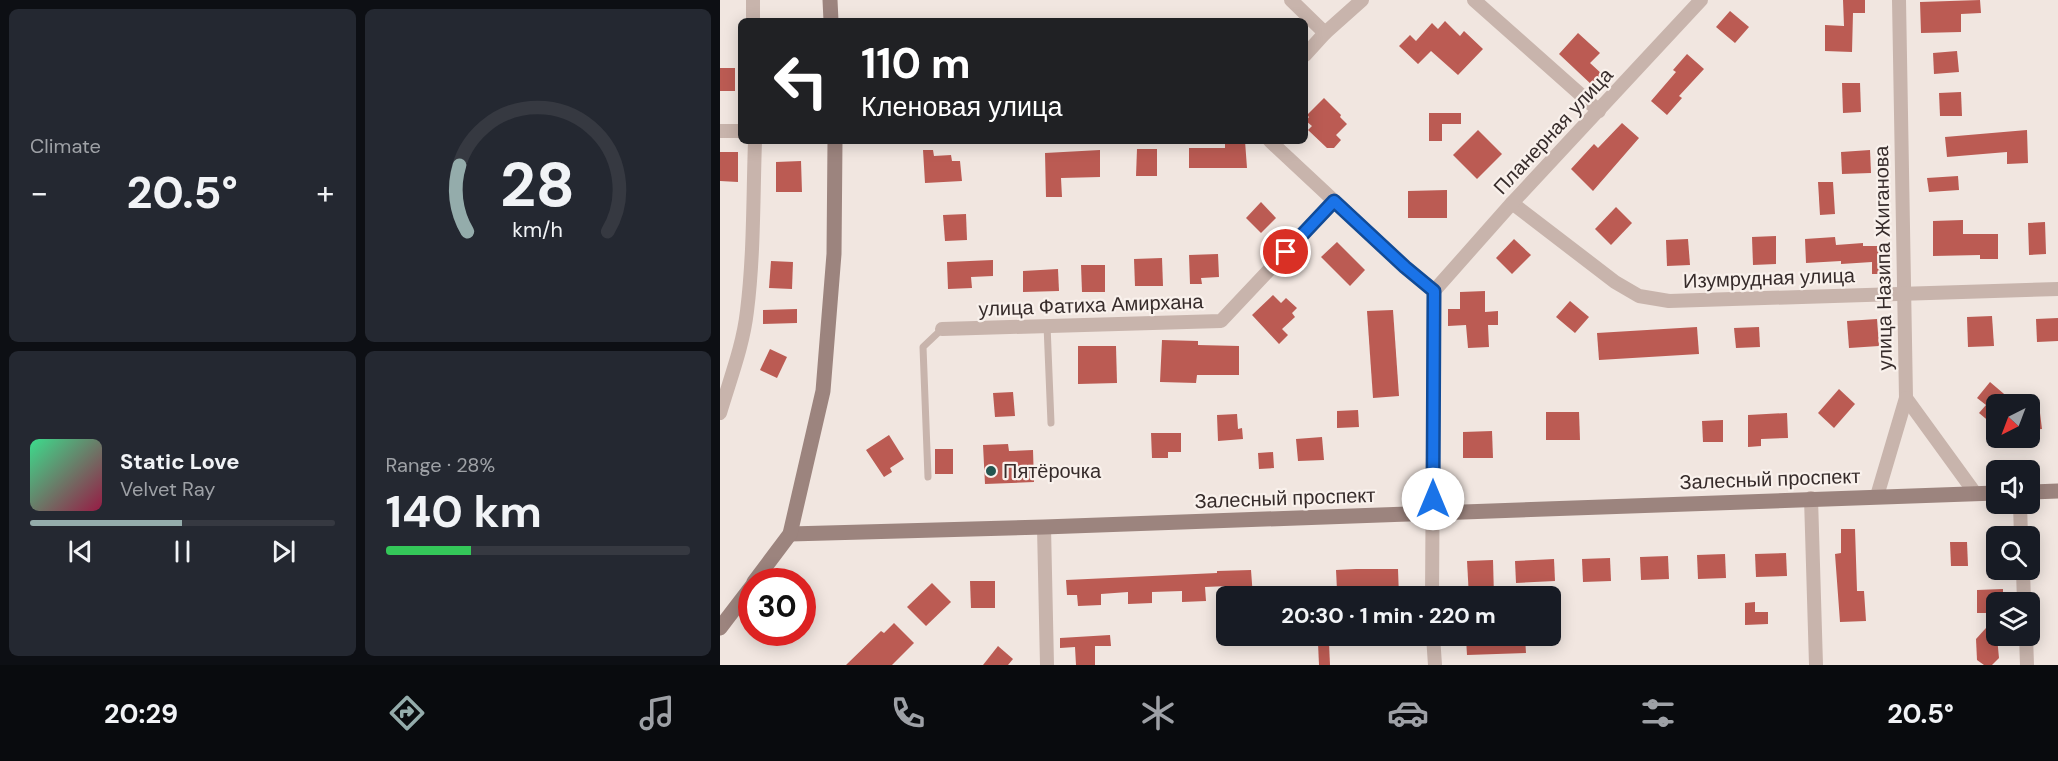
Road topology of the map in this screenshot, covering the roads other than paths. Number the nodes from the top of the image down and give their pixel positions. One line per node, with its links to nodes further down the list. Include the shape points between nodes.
1 (753, 0): 8 (street)
2 (830, 0): 9 (main road)
3 (1292, 0): 10 (street)
4 (1362, 0): 10 (street)
5 (1474, 0): 12 (street)
6 (1701, 0): 12 (street, Планерная улица)
7 (1899, 0): 22 (street, улица Назипа Жиганова)
8 (753, 18)
9 (831, 18)
10 (1325, 33): 11 (street)
11 (1308, 52)
12 (1599, 111): 19 (street, Планерная улица)
13 (720, 131): 14 (street)
14 (738, 131)
15 (755, 144): 26 (street, via 747,313)
16 (835, 144): 37 (main road, via 834,254 823,391)
17 (1273, 144): 18 (street)
18 (1334, 201): 21 (street); 23 (street, улица Фатиха Амирхана, via 1221,321)
19 (1512, 203): 21 (street, Планерная улица); 22 (street, Изумрудная улица, via 1639,296 1669,301)
20 (2058, 289): 22 (street, Изумрудная улица)
21 (1434, 291): 35 (street)
22 (1903, 294): 25 (street, улица Назипа Жиганова)
23 (1047, 325): 24 (street, улица Фатиха Амирхана); 27 (lane)
24 (942, 328): 28 (lane, via 923,347)
25 (1906, 398): 31 (street); 33 (street, улица Назипа Жиганова)
26 (720, 413)
27 (1051, 423)
28 (928, 477)
29 (2058, 491): 30 (main road)
30 (2040, 492)
31 (1975, 493): 32 (main road, Залесный проспект); 33 (main road, Залесный проспект)
32 (1986, 493)
33 (1877, 496): 34 (main road, Залесный проспект)
34 (1811, 498): 35 (main road, Залесный проспект); 46 (street)
35 (1434, 513): 36 (main road, Залесный проспект); 39 (street)
36 (1044, 527): 37 (main road, Залесный проспект); 44 (street)
37 (790, 534): 38 (main road)
38 (764, 568)
39 (1432, 586)
40 (738, 604): 41 (main road)
41 (720, 628)
42 (1434, 646): 45 (street)
43 (2026, 646): 47 (street)
44 (1047, 665)
45 (1435, 665)
46 (1816, 665)
47 (2027, 665)

